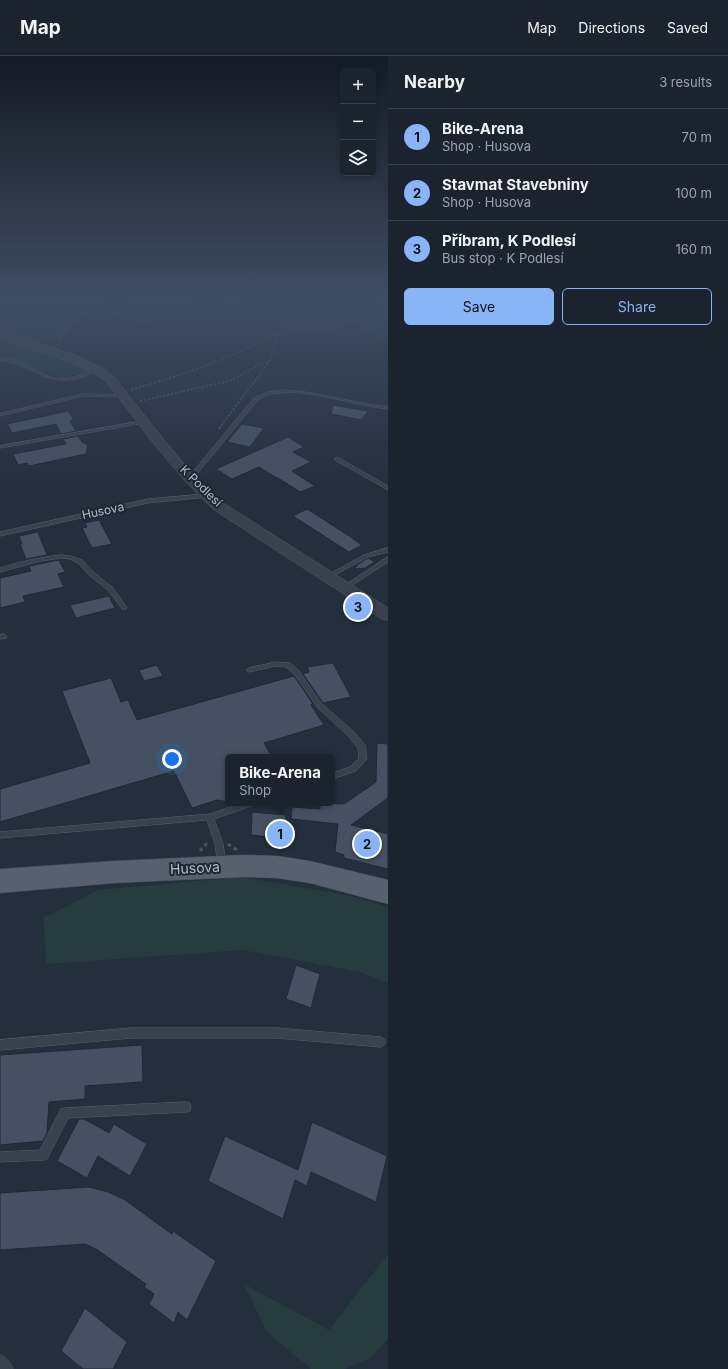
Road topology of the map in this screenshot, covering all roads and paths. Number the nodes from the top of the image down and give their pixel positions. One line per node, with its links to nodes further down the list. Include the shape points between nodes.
1 (17, 361): 6 (lane, via 60,380)
2 (76, 361): 6 (street, K Podlesí)
3 (218, 361): 7 (path)
4 (269, 361): 7 (path, via 260,363 229,381)
5 (270, 361): 12 (path, via 208,446)
6 (98, 370): 7 (street, K Podlesí, via 110,379)
7 (124, 397): 9 (lane, via 84,395); 10 (street, K Podlesí)
8 (388, 408): 12 (lane, via 294,390 270,392 256,399)
9 (0, 415)
10 (142, 422): 11 (lane); 14 (street, K Podlesí)
11 (0, 447)
12 (214, 452): 14 (lane)
13 (337, 459): 15 (lane)
14 (190, 479): 16 (street, K Podlesí)
15 (388, 488)
16 (206, 496): 17 (lane, Husova, via 148,501); 21 (street, K Podlesí)
17 (0, 534)
18 (388, 550): 21 (lane, via 366,556)
19 (388, 559): 22 (lane)
20 (0, 570): 23 (lane, via 58,556 79,560 86,569 114,590)
21 (329, 576): 22 (street, K Podlesí)
22 (346, 587): 24 (street, K Podlesí)
23 (124, 608)
24 (388, 615)
25 (249, 670): 26 (lane, via 276,664 288,665 297,673 319,706 362,747 363,759 353,769)
26 (335, 775)
27 (242, 806): 28 (lane)
28 (210, 817): 29 (lane); 30 (lane, via 219,844)
29 (0, 835)
30 (222, 867): 31 (main road, Husova); 32 (main road, Husova, via 244,866 310,872)
31 (0, 881)
32 (388, 892)
33 (381, 1042): 34 (lane, via 277,1034 131,1033)
34 (0, 1045)
35 (186, 1107): 36 (lane, via 65,1113 43,1155)
36 (0, 1157)
37 (0, 1361): 38 (lane)
38 (7, 1369)

